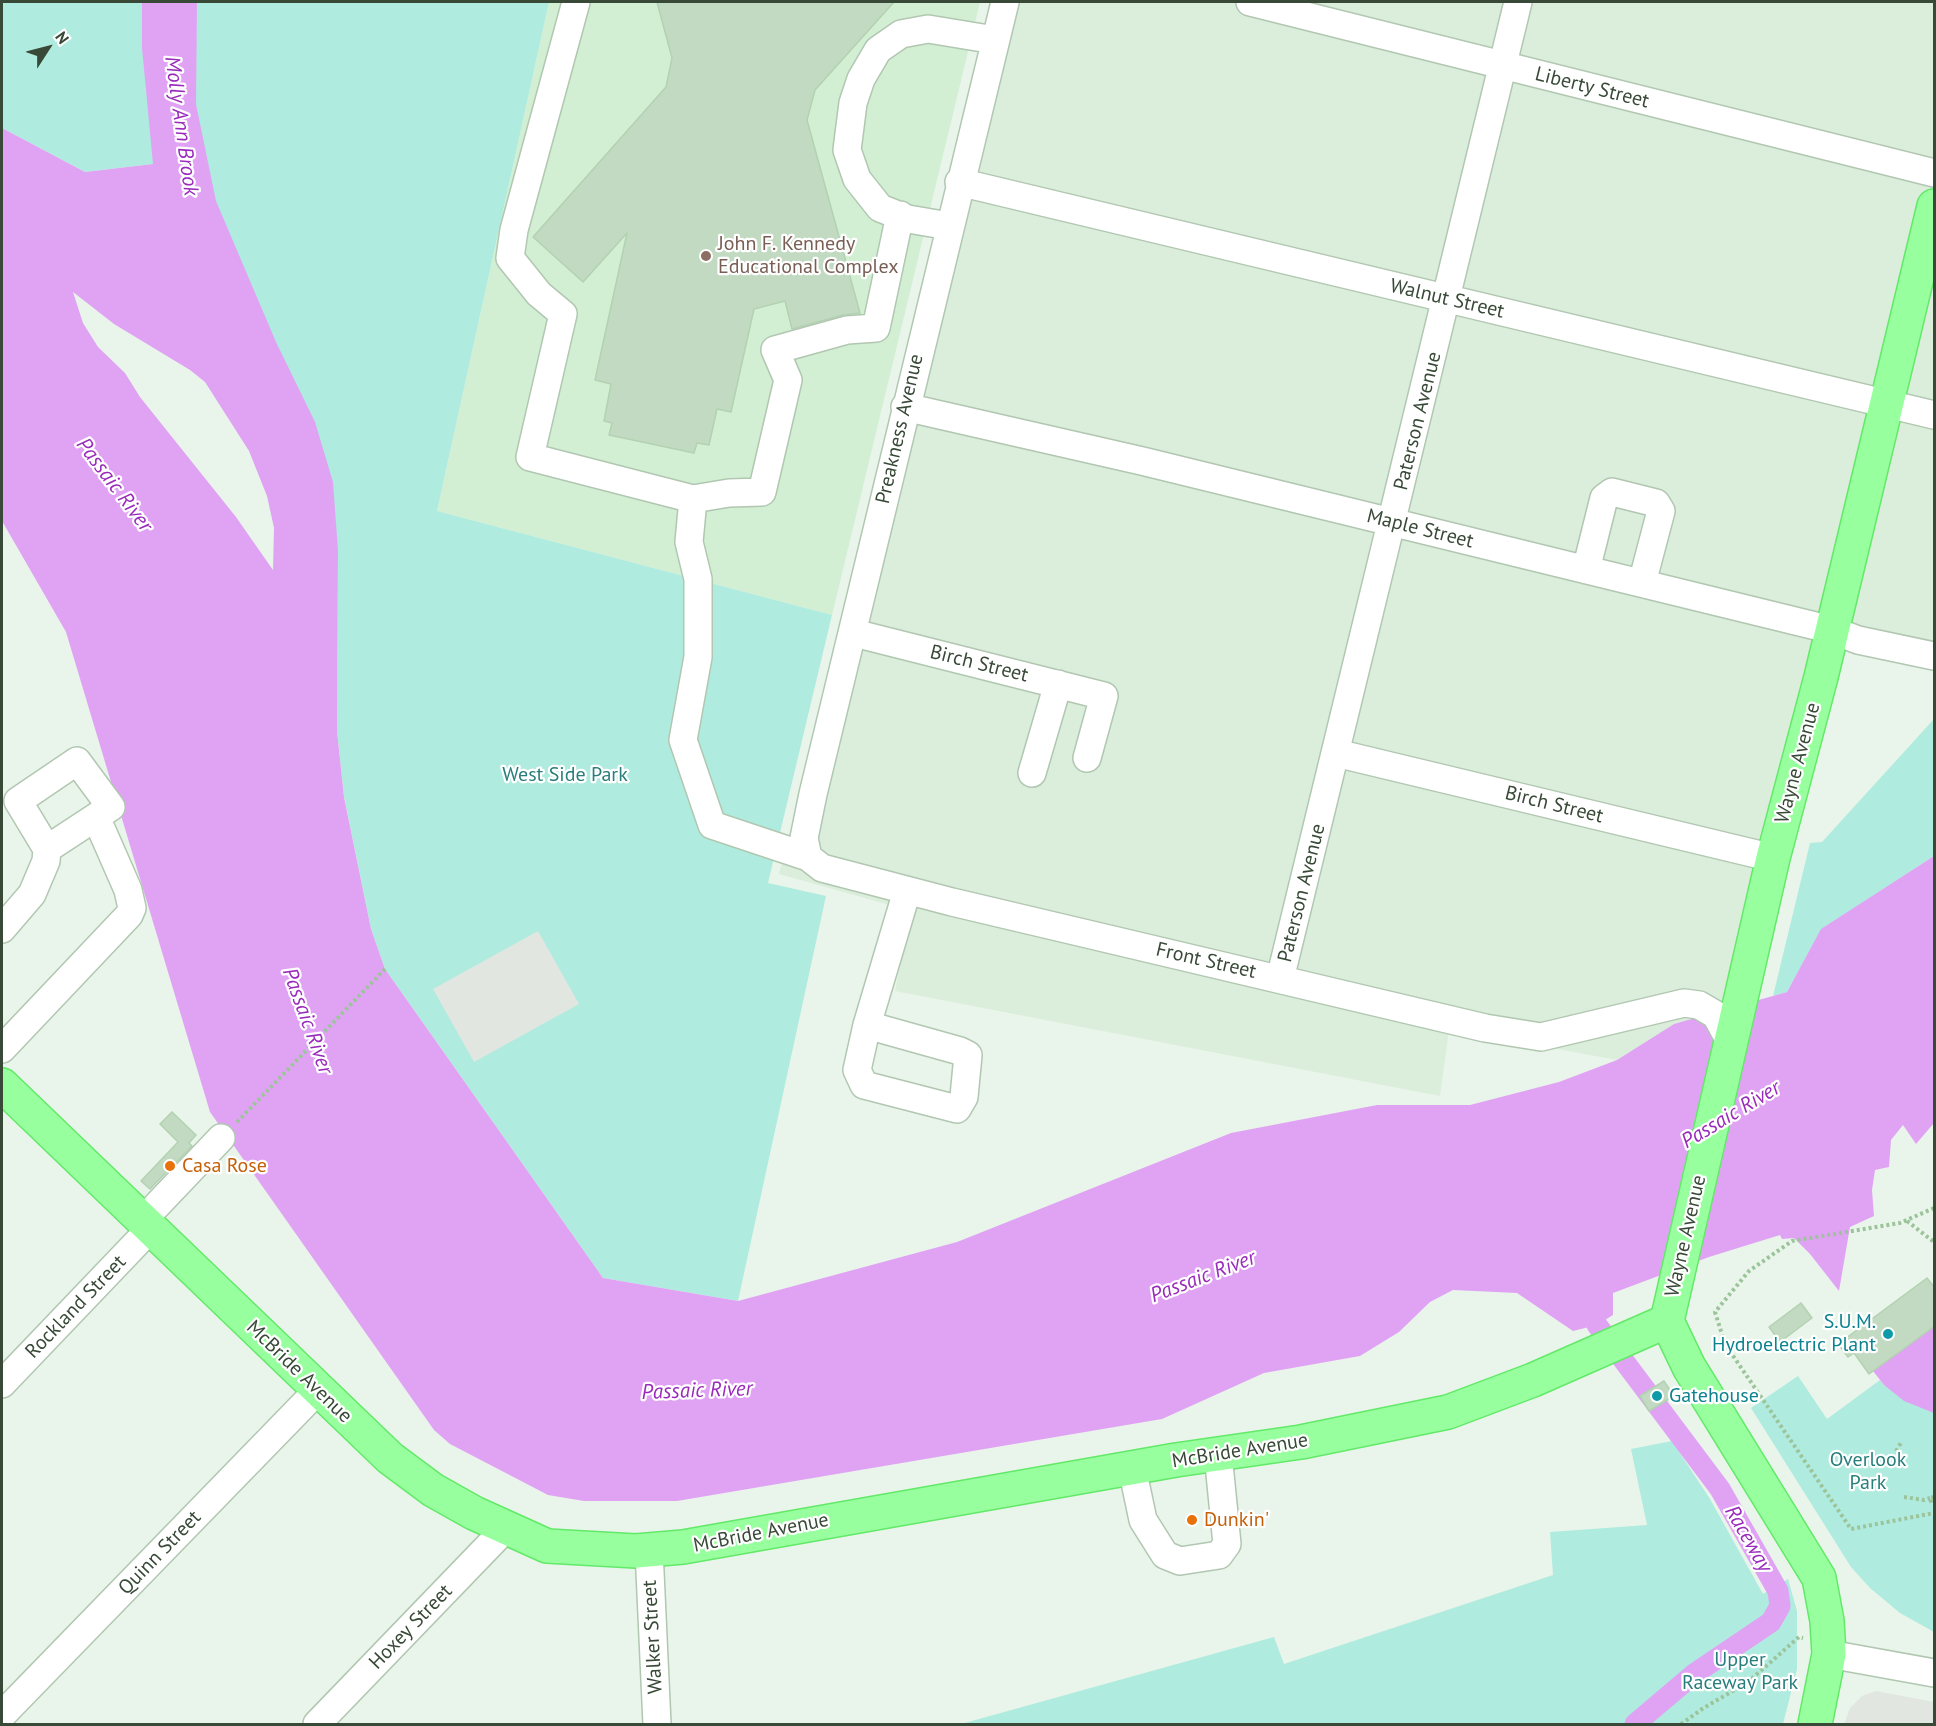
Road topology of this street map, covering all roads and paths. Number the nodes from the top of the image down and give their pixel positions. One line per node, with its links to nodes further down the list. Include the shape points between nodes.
1 (576, 2): 16 (street, via 514,230 510,258 539,294 563,314 530,457)
2 (1005, 2): 5 (street, Preakness Avenue)
3 (1250, 2): 6 (street, Liberty Street)
4 (1518, 2): 6 (street, Paterson Avenue)
5 (995, 40): 8 (street, Preakness Avenue); 10 (street, via 928,28 902,34 878,50 861,79 853,103 847,150 857,179 880,208)
6 (1503, 65): 7 (street, Liberty Street); 12 (street, Paterson Avenue)
7 (1935, 173)
8 (959, 182): 11 (street, Preakness Avenue); 12 (street, Walnut Street)
9 (1935, 206): 13 (main road, Wayne Avenue)
10 (900, 215): 11 (street); 16 (street, via 876,328 847,330 775,350 788,380 762,492)
11 (949, 226): 14 (street, Preakness Avenue)
12 (1447, 299): 13 (street, Walnut Street); 17 (street, Paterson Avenue)
13 (1887, 404): 15 (street, Walnut Street); 20 (main road, Wayne Avenue)
14 (905, 407): 17 (street, Maple Street); 21 (street, Preakness Avenue)
15 (1935, 415)
16 (693, 499): 29 (street, Front Street, via 690,542 698,579 698,657 683,740 712,825)
17 (1393, 523): 18 (street, Maple Street); 24 (street, Paterson Avenue)
18 (1586, 570): 19 (street, Maple Street); 19 (street, via 1604,498 1612,492 1656,503 1661,511)
19 (1642, 583): 20 (street, Maple Street)
20 (1832, 630): 22 (street, Maple Street, via 1858,640); 30 (main road, Wayne Avenue)
21 (854, 633): 23 (street, Birch Street); 29 (street, Preakness Avenue, via 804,838)
22 (1935, 656)
23 (1058, 684): 25 (street, Birch Street, via 1104,696); 26 (street)
24 (1336, 753): 30 (street, Birch Street); 34 (street, Paterson Avenue)
25 (1087, 758)
26 (1032, 773)
27 (96, 817): 28 (street); 28 (street, via 111,807 77,761 18,801); 37 (street, via 132,908)
28 (47, 849): 32 (street, via 41,877 32,894)
29 (808, 857): 31 (street, Front Street, via 822,868)
30 (1773, 858): 36 (main road, Wayne Avenue)
31 (907, 891): 34 (street, Front Street); 35 (street)
32 (2, 929)
33 (385, 969): 39 (path)
34 (1280, 979): 36 (street, Front Street, via 1485,1028 1541,1037 1668,1006 1699,1005 1716,1015)
35 (867, 1025)
36 (1731, 1043): 44 (main road, Wayne Avenue)
37 (2, 1049)
38 (2, 1085): 42 (main road, McBride Avenue)
39 (221, 1138): 42 (street, Rockland Street)
40 (1935, 1208): 41 (path)
41 (1907, 1221): 43 (path); 54 (path, via 1792,1241 1749,1270 1715,1312 1725,1344 1851,1529)
42 (146, 1225): 45 (street, Rockland Street); 46 (main road, McBride Avenue)
43 (1935, 1242)
44 (1667, 1321): 49 (main road, McBride Avenue, via 1448,1412 1301,1442); 57 (main road, via 1689,1367 1819,1578)
45 (2, 1384)
46 (318, 1390): 55 (main road, McBride Avenue, via 416,1478); 59 (street, Quinn Street)
47 (1902, 1441): 48 (path)
48 (1896, 1451)
49 (1218, 1454): 50 (main road, McBride Avenue); 50 (street, via 1227,1544 1219,1555 1189,1560 1180,1561 1165,1554 1143,1521)
50 (1132, 1468): 56 (main road, McBride Avenue)
51 (1904, 1497): 52 (path)
52 (1932, 1497): 53 (path, via 1932,1504)
53 (1935, 1503)
54 (1935, 1513)
55 (505, 1529): 56 (main road, McBride Avenue, via 547,1546); 60 (street, Hoxey Street)
56 (649, 1550): 61 (street, Walker Street)
57 (1828, 1646): 58 (street); 62 (path, via 1799,1638 1748,1682); 63 (main road)
58 (1935, 1673)
59 (2, 1716)
60 (316, 1725)
61 (657, 1725)
62 (1681, 1725)
63 (1815, 1725)

